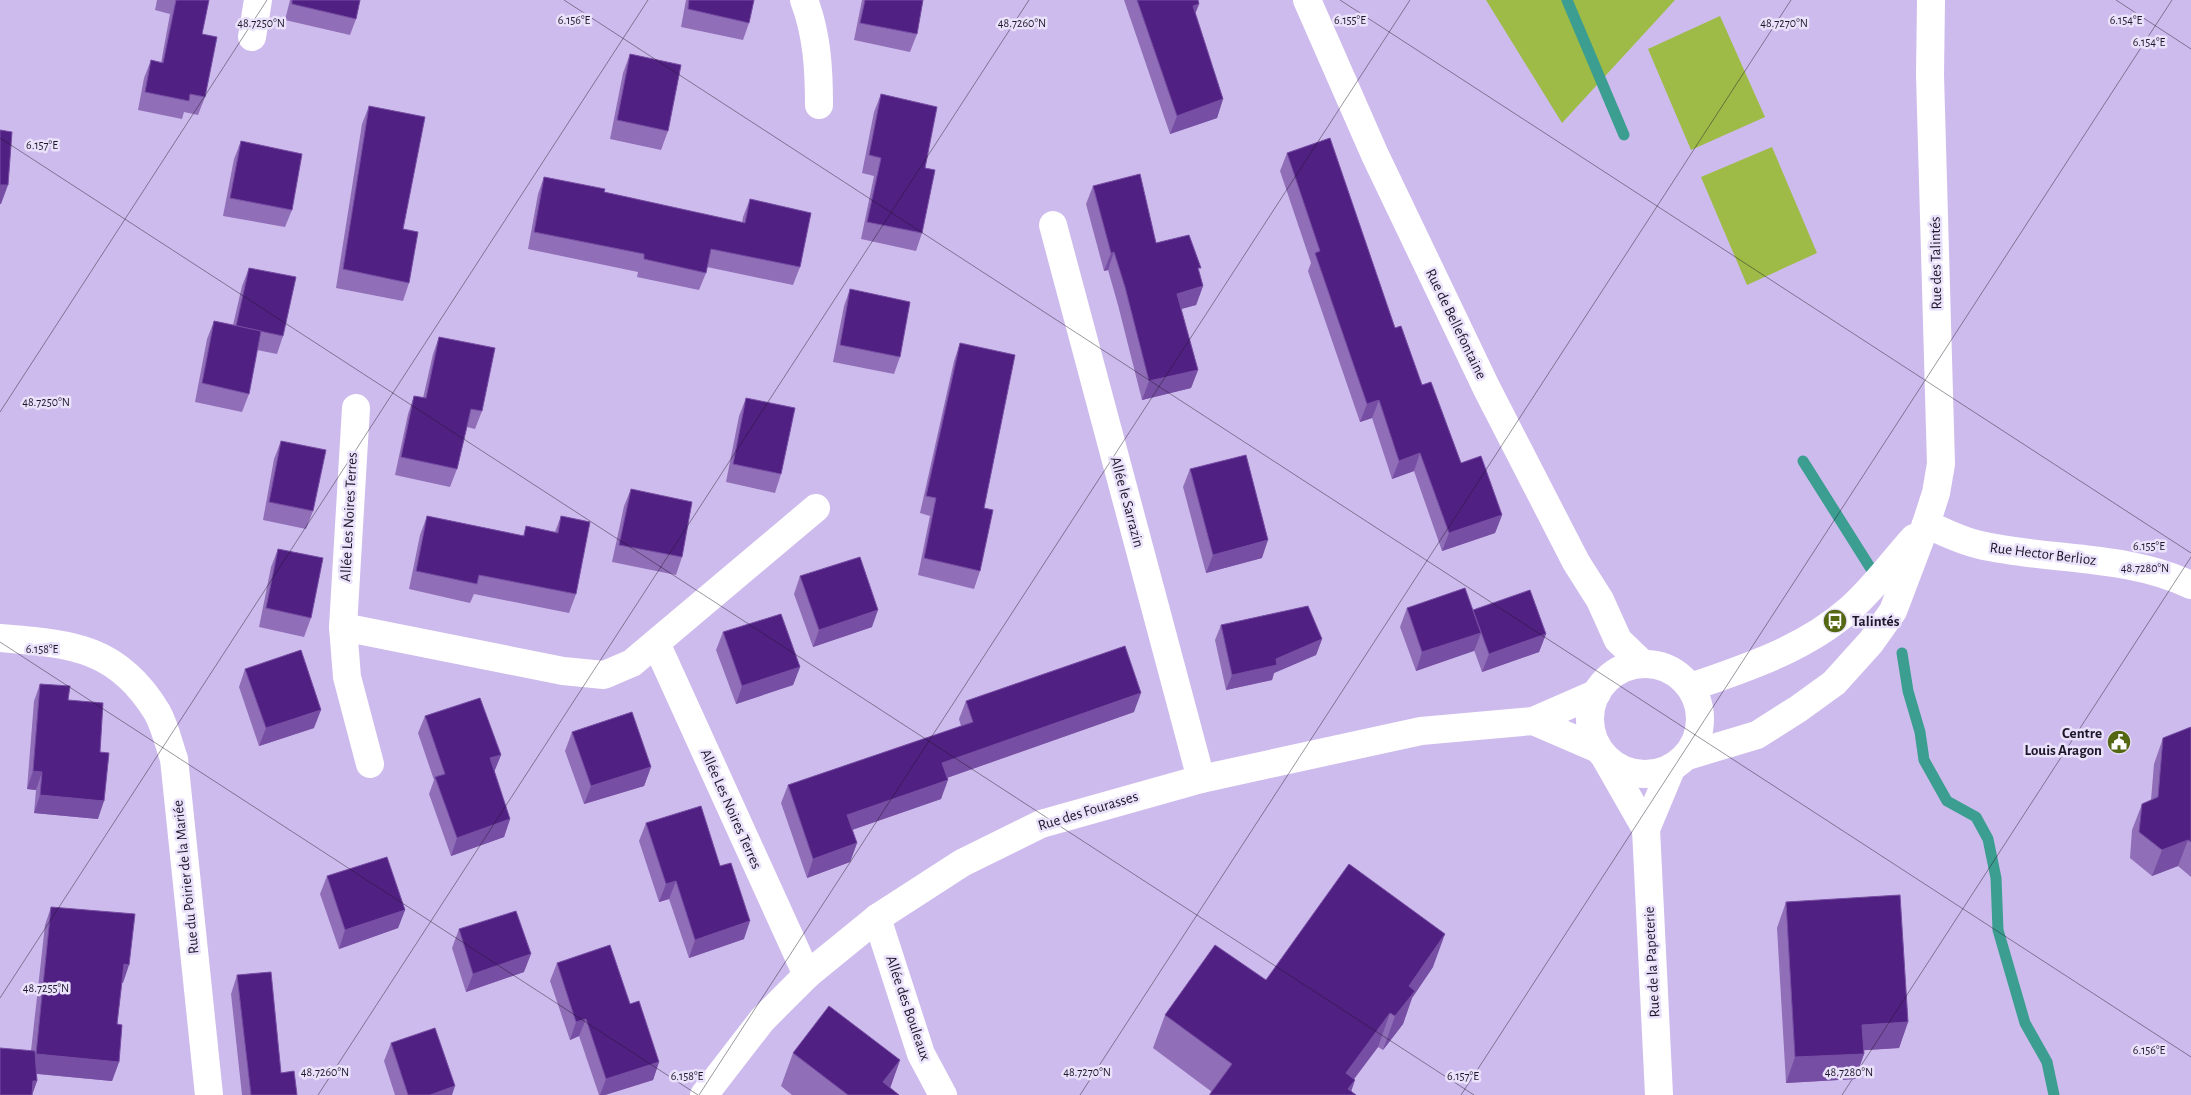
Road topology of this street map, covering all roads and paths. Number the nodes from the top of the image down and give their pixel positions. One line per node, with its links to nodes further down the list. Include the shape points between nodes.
1 (258, 0): 5 (street)
2 (804, 0): 6 (street, via 819,65)
3 (1307, 0): 14 (street, Rue de Bellefontaine, via 1375,155 1475,364)
4 (1931, 0): 10 (street, Rue des Talintés, via 1930,75 1941,464)
5 (252, 37)
6 (819, 105)
7 (1053, 226): 23 (street, Allée le Sarrazin)
8 (356, 408): 12 (street, Allée Les Noires Terres)
9 (816, 508): 15 (street)
10 (1926, 524): 11 (street, Rue Hector Berlioz, via 1980,545 2116,563 2174,577); 18 (street, Rue des Talintés, via 1868,590 1835,621 1770,660); 21 (street, Rue des Talintés, via 1892,611 1871,642 1834,683 1757,735)
11 (2191, 585)
12 (343, 627): 15 (street, via 563,671 604,674 632,663); 22 (street, Allée Les Noires Terres, via 347,677)
13 (0, 638): 27 (street, Rue du Poirier de la Mariée, via 90,651 126,673 158,713 174,759)
14 (1618, 640): 16 (street, Rue de Bellefontaine); 17 (street)
15 (656, 643): 26 (street, Allée Les Noires Terres)
16 (1643, 664): 17 (street, via 1629,666); 18 (street, via 1678,674)
17 (1601, 687): 19 (street); 20 (street, via 1590,721 1592,736)
18 (1690, 688): 21 (street, via 1698,704 1701,722 1696,740)
19 (1533, 721): 20 (street); 23 (street, Rue des Fourasses, via 1421,731)
20 (1602, 754): 21 (street, via 1620,769 1637,774 1654,774); 24 (street, Rue de la Papeterie)
21 (1679, 762): 24 (street, Rue de la Papeterie)
22 (370, 764)
23 (1201, 779): 25 (street, Rue des Fourasses, via 1041,824 962,863)
24 (1646, 829): 30 (street, Rue de la Papeterie)
25 (877, 918): 26 (street, Rue des Fourasses); 29 (street, Allée des Bouleaux, via 921,1054)
26 (806, 975): 28 (street, Rue des Fourasses, via 762,1020)
27 (210, 1095)
28 (704, 1095)
29 (943, 1095)
30 (1659, 1095)

